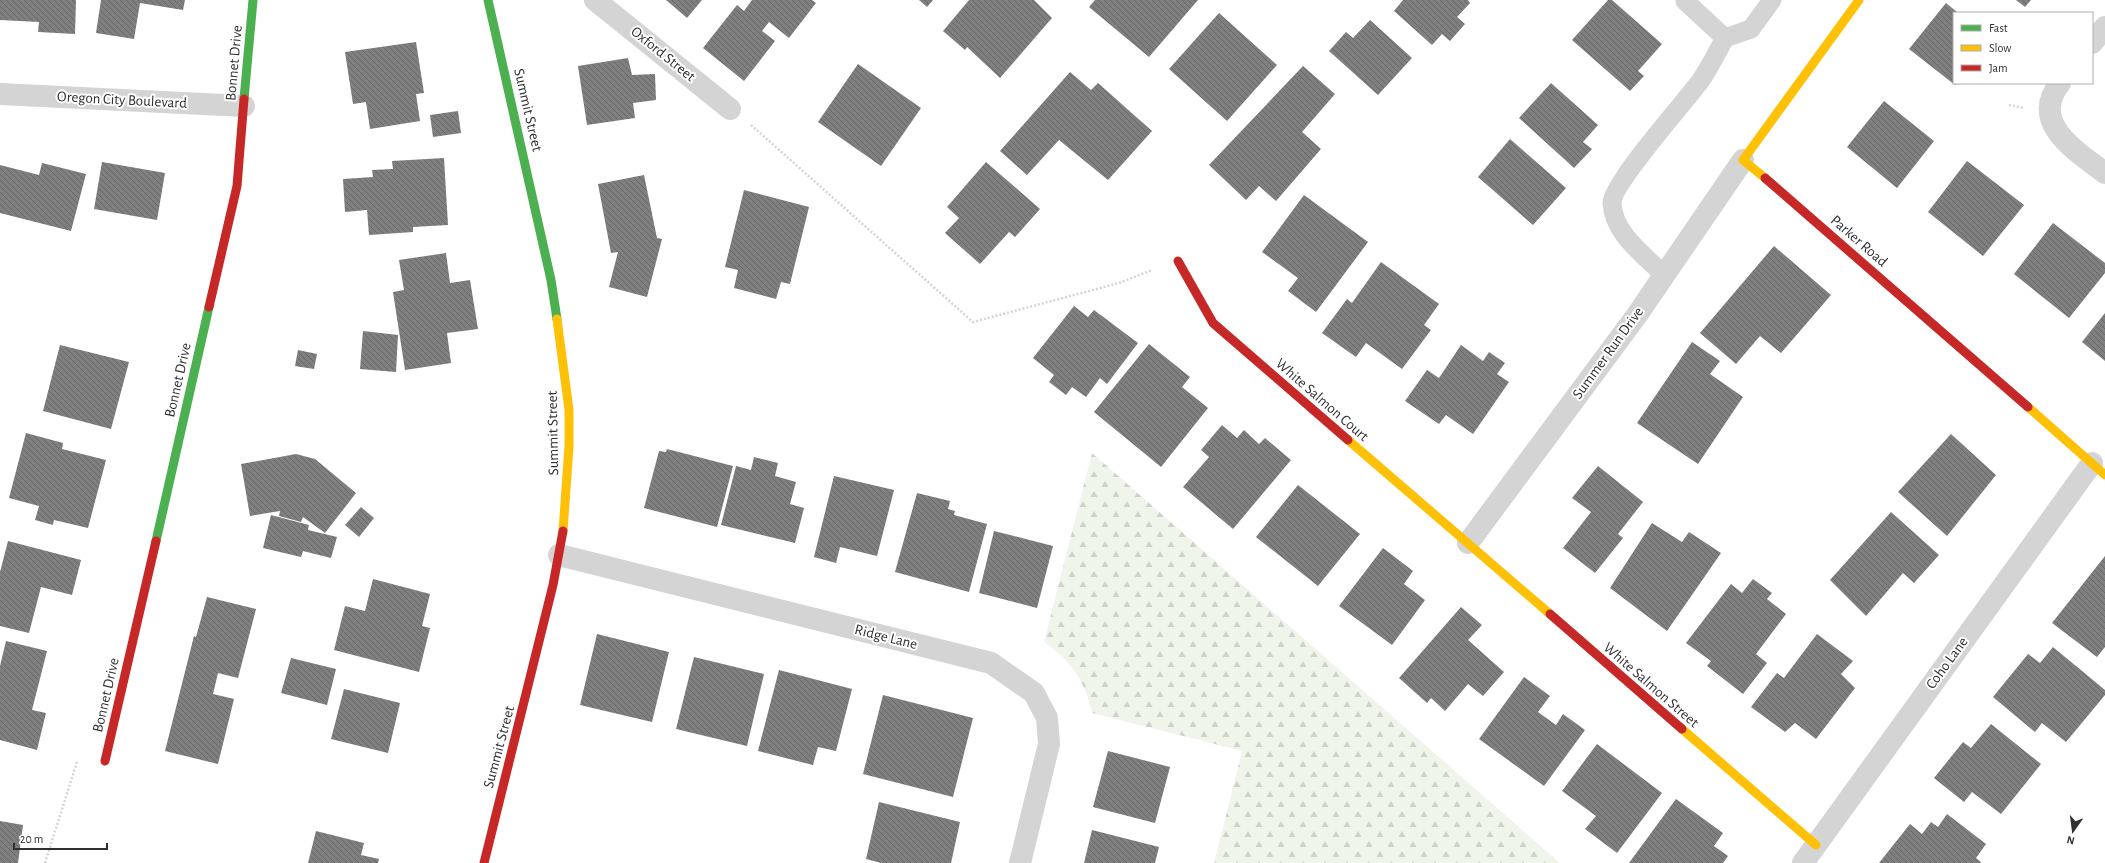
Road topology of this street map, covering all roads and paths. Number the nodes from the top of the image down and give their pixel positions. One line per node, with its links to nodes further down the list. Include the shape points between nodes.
1 (253, 0): 12 (street, Bonnet Drive)
2 (488, 0): 21 (street, Summit Street, via 550,272 565,370 569,410 569,462)
3 (595, 0): 13 (street, Oxford Street)
4 (1772, 0): 8 (lane, via 1751,29)
5 (1859, 0): 14 (street)
6 (1685, 1): 8 (lane)
7 (2105, 28): 9 (street)
8 (1725, 38): 18 (lane, via 1702,80 1622,182 1612,202 1618,226)
9 (2093, 42)
10 (2059, 84): 15 (street, via 2052,93 2049,112 2054,128 2072,147)
11 (0, 94): 12 (street, Oregon City Boulevard)
12 (244, 106): 22 (street, Bonnet Drive, via 237,186)
13 (730, 109): 17 (path, via 973,322 1118,283)
14 (1743, 160): 18 (street, Summer Run Drive); 19 (street, Parker Road)
15 (2105, 174)
16 (1178, 261): 20 (street, White Salmon Court, via 1213,323)
17 (1141, 274)
18 (1664, 275): 20 (street, Summer Run Drive, via 1487,521)
19 (2099, 469): 23 (street, Coho Lane)
20 (1468, 543): 23 (street, White Salmon Street)
21 (559, 555): 25 (street, Summit Street); 26 (street, Ridge Lane, via 991,663 1034,693 1047,718 1049,744)
22 (105, 761): 24 (path, via 78,759)
23 (1816, 845): 27 (street, Coho Lane)
24 (45, 863)
25 (484, 863)
26 (1020, 863)
27 (1803, 863)

